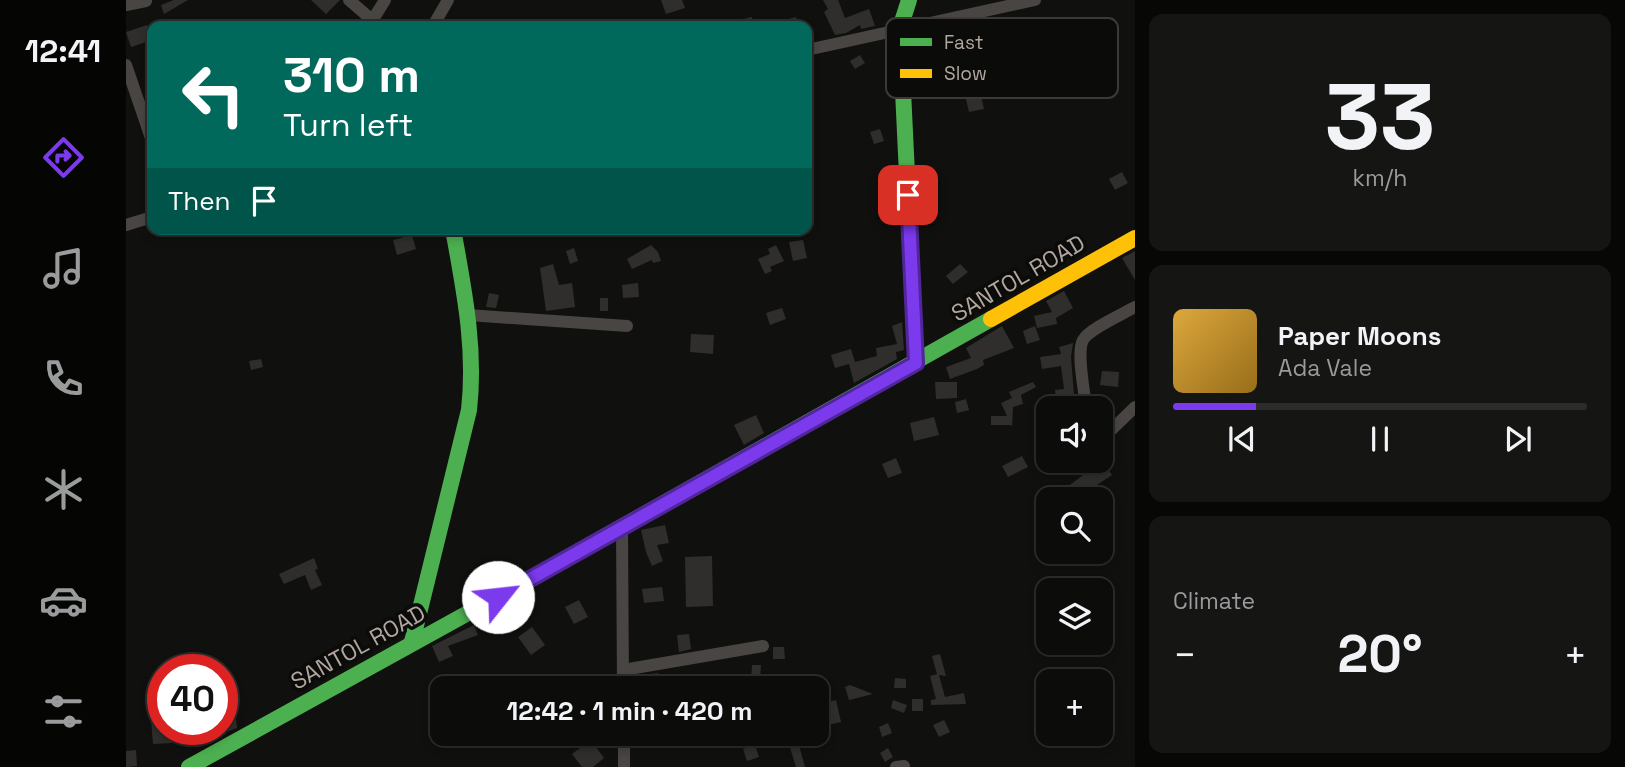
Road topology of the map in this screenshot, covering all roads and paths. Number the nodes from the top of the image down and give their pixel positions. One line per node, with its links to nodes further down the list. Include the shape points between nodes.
1 (349, 0): 10 (street)
2 (384, 0): 11 (street)
3 (448, 0): 12 (street)
4 (909, 0): 8 (street)
5 (1035, 0): 9 (street)
6 (146, 1): 7 (street)
7 (126, 5)
8 (903, 18)
9 (948, 18)
10 (372, 21)
11 (376, 21)
12 (436, 21)
13 (886, 31): 14 (street)
14 (812, 49)
15 (126, 65): 17 (street)
16 (903, 98): 25 (street)
17 (147, 126)
18 (147, 219): 19 (street)
19 (126, 225)
20 (454, 235): 23 (street)
21 (1135, 238): 25 (street, SANTOL ROAD)
22 (1135, 307): 26 (street, via 1083,340)
23 (468, 315): 24 (street); 30 (street, via 474,361 469,411)
24 (627, 326)
25 (916, 363): 29 (street, SANTOL ROAD)
26 (1085, 396)
27 (1135, 407): 28 (street)
28 (1113, 428)
29 (622, 527): 30 (street, SANTOL ROAD); 32 (street)
30 (412, 642): 35 (street, SANTOL ROAD)
31 (764, 646): 32 (street)
32 (623, 670): 33 (street)
33 (623, 676)
34 (624, 746): 36 (street)
35 (189, 767)
36 (624, 767)

